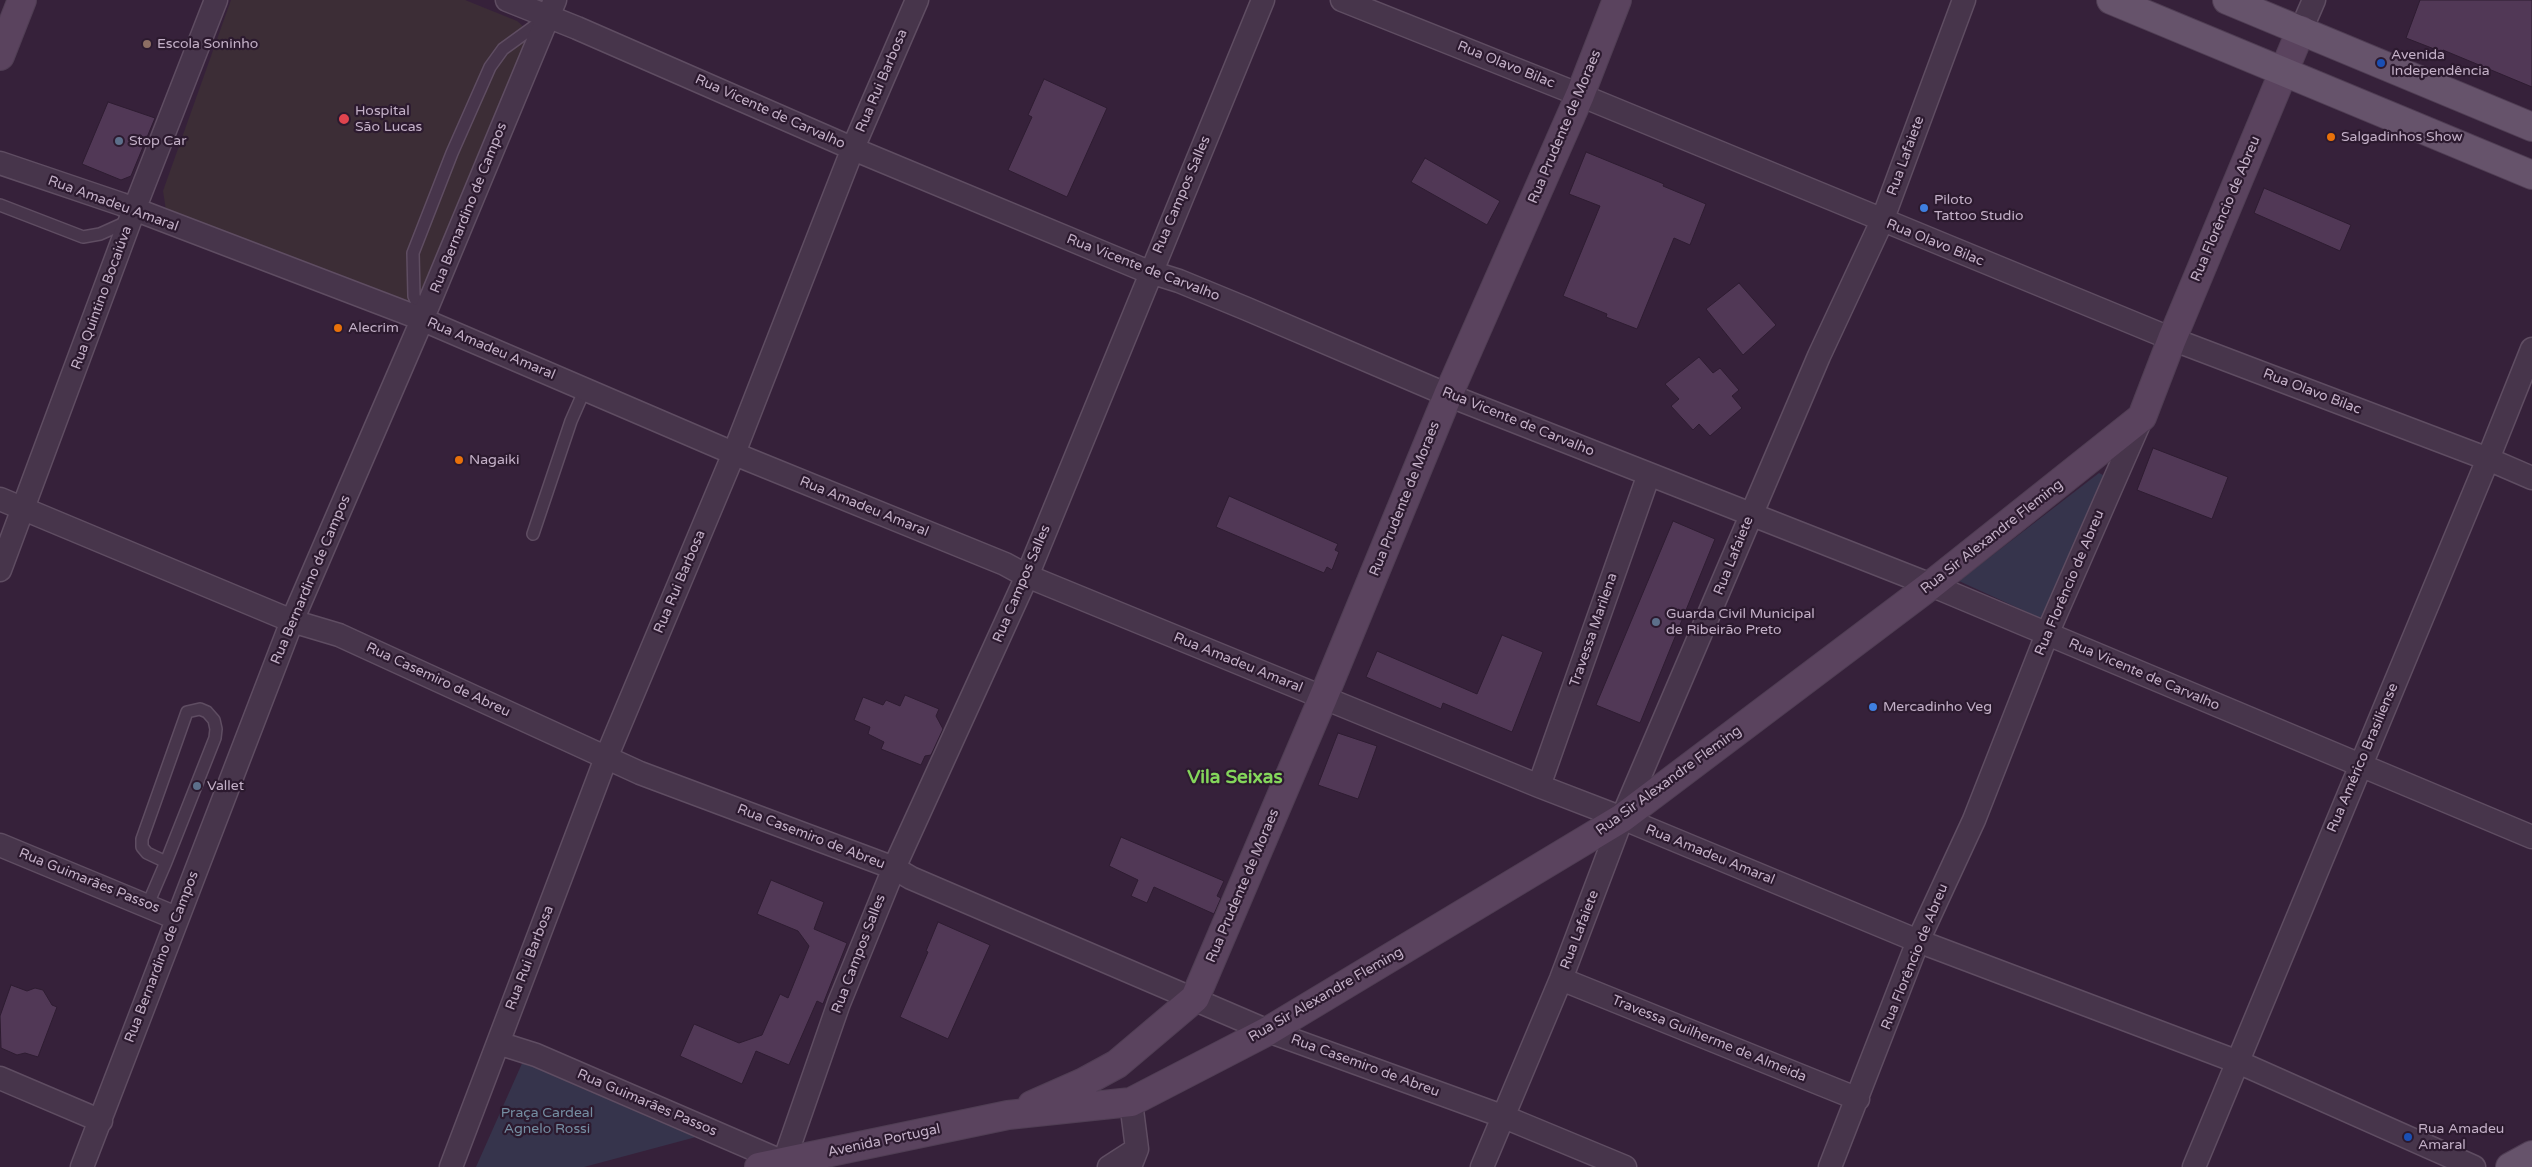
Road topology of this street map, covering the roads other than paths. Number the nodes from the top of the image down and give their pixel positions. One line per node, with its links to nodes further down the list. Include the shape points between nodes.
1 (22, 0): 14 (main road)
2 (216, 0): 22 (street, Rua Quintino Bocaiúva)
3 (507, 0): 12 (street, Rua Vicente de Carvalho)
4 (917, 0): 18 (street, Rua Rui Barbosa)
5 (1263, 0): 24 (street, Rua Campos Salles)
6 (1342, 0): 16 (street, Rua Olavo Bilac)
7 (1617, 0): 16 (main road, Rua Prudente de Moraes)
8 (1964, 0): 23 (street, Rua Lafaiete)
9 (2111, 0): 15 (main road)
10 (2227, 0): 13 (main road)
11 (2314, 0): 13 (street, Rua Florêncio de Abreu)
12 (552, 8): 18 (street, Rua Vicente de Carvalho); 25 (street, Rua Bernardino de Campos); 25 (lane, via 509,44 490,66 452,153 413,253 414,296)
13 (2301, 30): 15 (main road, Rua Florêncio de Abreu); 17 (main road)
14 (0, 56)
15 (2285, 71): 20 (main road); 26 (main road, Rua Florêncio de Abreu)
16 (1580, 95): 23 (street, Rua Olavo Bilac); 29 (main road, Rua Prudente de Moraes)
17 (2532, 127)
18 (853, 148): 24 (street, Rua Vicente de Carvalho); 31 (street, Rua Rui Barbosa)
19 (0, 163): 22 (street, Rua Amadeu Amaral)
20 (2532, 174)
21 (0, 205): 22 (lane, via 83,236 100,234)
22 (132, 215): 25 (street, Rua Amadeu Amaral); 36 (street, Rua Quintino Bocaiúva)
23 (1882, 221): 26 (street, Rua Olavo Bilac); 37 (street, Rua Lafaiete)
24 (1150, 273): 29 (street, Rua Vicente de Carvalho, via 1179,281); 40 (street, Rua Campos Salles)
25 (422, 320): 28 (street, Rua Amadeu Amaral); 42 (street, Rua Bernardino de Campos)
26 (2172, 339): 30 (main road, Rua Florêncio de Abreu); 32 (street, Rua Olavo Bilac)
27 (2532, 349): 32 (street, Rua Américo Brasiliense)
28 (585, 389): 31 (street, Rua Amadeu Amaral); 38 (lane)
29 (1448, 395): 33 (street, Rua Vicente de Carvalho); 44 (main road, Rua Prudente de Moraes)
30 (2142, 417): 41 (main road, Rua Sir Alexandre Fleming); 43 (street, Rua Florêncio de Abreu)
31 (734, 453): 40 (street, Rua Amadeu Amaral, via 1005,564); 45 (street, Rua Rui Barbosa)
32 (2488, 459): 34 (street, Rua Olavo Bilac); 46 (street, Rua Américo Brasiliense)
33 (1649, 474): 37 (street, Rua Vicente de Carvalho); 47 (street, Travessa Marilena)
34 (2532, 478)
35 (0, 499): 36 (street, Rua Casemiro de Abreu)
36 (24, 508): 39 (street, Rua Quintino Bocaiúva); 42 (street, Rua Casemiro de Abreu)
37 (1750, 515): 41 (street, Rua Vicente de Carvalho); 48 (street, Rua Lafaiete)
38 (533, 534)
39 (0, 570)
40 (1027, 576): 44 (street, Rua Amadeu Amaral); 52 (street, Rua Campos Salles)
41 (1932, 585): 43 (street, Rua Vicente de Carvalho); 48 (main road, Rua Sir Alexandre Fleming)
42 (292, 621): 45 (street, Rua Casemiro de Abreu, via 339,635); 54 (street, Rua Bernardino de Campos)
43 (2047, 634): 46 (street, Rua Vicente de Carvalho); 55 (street, Rua Florêncio de Abreu, via 1974,820)
44 (1323, 698): 47 (street, Rua Amadeu Amaral); 57 (main road, Rua Prudente de Moraes)
45 (606, 758): 52 (street, Rua Casemiro de Abreu); 59 (street, Rua Rui Barbosa)
46 (2359, 766): 49 (street, Rua Vicente de Carvalho); 60 (street, Rua Américo Brasiliense)
47 (1539, 786): 48 (street, Rua Amadeu Amaral)
48 (1622, 818): 55 (street, Rua Amadeu Amaral); 56 (street, Rua Lafaiete); 58 (main road, Rua Sir Alexandre Fleming)
49 (2532, 837)
50 (0, 844): 53 (street, Rua Guimarães Passos)
51 (166, 862): 51 (lane, via 215,738 214,720 200,708 188,712 142,839 142,847 147,853); 53 (lane)
52 (894, 868): 57 (street, Rua Casemiro de Abreu); 70 (street, Rua Campos Salles)
53 (148, 904): 54 (street, Rua Guimarães Passos)
54 (176, 918): 67 (street, Rua Bernardino de Campos)
55 (1918, 941): 60 (street, Rua Amadeu Amaral); 63 (street, Rua Florêncio de Abreu)
56 (1561, 978): 63 (street, Travessa Guilherme de Almeida); 66 (street, Rua Lafaiete)
57 (1195, 998): 58 (street, Rua Casemiro de Abreu); 61 (main road, Avenida Portugal)
58 (1268, 1031): 64 (main road, Rua Sir Alexandre Fleming); 66 (street, Rua Casemiro de Abreu)
59 (498, 1043): 70 (street, Rua Guimarães Passos, via 536,1055); 72 (street, Rua Rui Barbosa)
60 (2238, 1062): 77 (street, Rua Américo Brasiliense); 78 (street, Rua Amadeu Amaral)
61 (1117, 1064): 64 (main road); 65 (main road, Avenida Portugal)
62 (0, 1078): 67 (street)
63 (1858, 1099): 76 (street, Rua Florêncio de Abreu)
64 (1131, 1102): 65 (main road, Avenida Portugal); 69 (street)
65 (1008, 1115): 70 (main road, Avenida Portugal)
66 (1502, 1116): 74 (street, Rua Lafaiete); 75 (street, Rua Casemiro de Abreu)
67 (101, 1120): 71 (street, Rua Bernardino de Campos)
68 (2532, 1155): 79 (main road)
69 (1134, 1158): 73 (street)
70 (780, 1166)
71 (82, 1167)
72 (451, 1167)
73 (1109, 1167)
74 (1482, 1167)
75 (1625, 1167)
76 (1830, 1167)
77 (2194, 1167)
78 (2474, 1167)
79 (2510, 1167)

